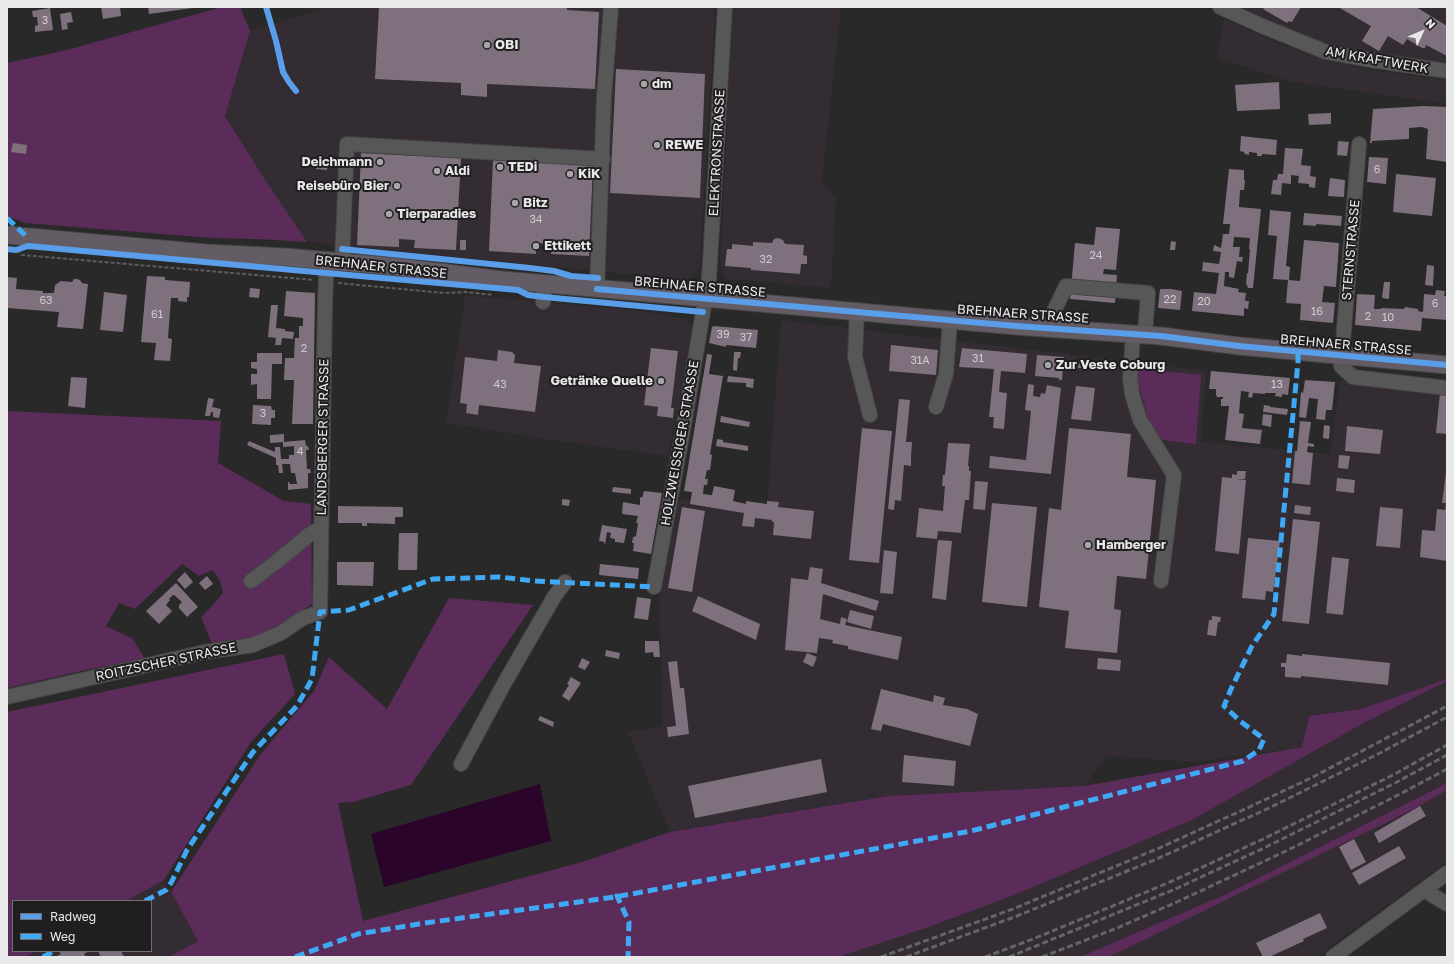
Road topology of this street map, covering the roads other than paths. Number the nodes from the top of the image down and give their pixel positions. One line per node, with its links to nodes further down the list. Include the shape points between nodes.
1 (611, 7): 6 (street)
2 (725, 7): 11 (street, ELEKTRONSTRASSE, via 710,270)
3 (1220, 7): 4 (street, AM KRAFTWERK, via 1326,52)
4 (1447, 71)
5 (1360, 144): 17 (street, STERNSTRASSE)
6 (602, 159): 8 (street, LANDSBERGER STRASSE, via 347,144); 10 (street)
7 (7, 235): 8 (main road, BREHNAER STRASSE)
8 (334, 262): 9 (main road, BREHNAER STRASSE); 22 (street, LANDSBERGER STRASSE, via 326,281)
9 (544, 284): 10 (main road, BREHNAER STRASSE); 12 (street)
10 (597, 289): 11 (main road, BREHNAER STRASSE)
11 (705, 298): 13 (main road, BREHNAER STRASSE); 26 (street, HOLZWEISSIGER STRASSE, via 679,425)
12 (543, 302)
13 (857, 312): 14 (main road, BREHNAER STRASSE); 21 (street, via 856,357)
14 (950, 320): 15 (main road, BREHNAER STRASSE); 20 (street, via 946,374)
15 (1055, 328): 16 (main road, BREHNAER STRASSE); 16 (street, via 1055,309 1066,286 1148,293)
16 (1139, 335): 17 (main road, BREHNAER STRASSE); 24 (street, via 1130,378 1132,394 1140,420 1174,475)
17 (1342, 355): 18 (main road, BREHNAER STRASSE); 19 (street, via 1341,366 1353,378)
18 (1447, 364)
19 (1447, 388)
20 (936, 408)
21 (870, 415)
22 (321, 528): 23 (street); 27 (street, LANDSBERGER STRASSE)
23 (251, 581)
24 (1161, 581)
25 (565, 582): 29 (street, via 505,682)
26 (654, 587)
27 (320, 612): 28 (street, ROITZSCHER STRASSE, via 303,618 281,633 253,645 205,652)
28 (7, 697)
29 (462, 764)
30 (1447, 873): 31 (street)
31 (1427, 888): 32 (street, via 1432,895); 33 (street)
32 (1447, 904)
33 (1333, 957)

